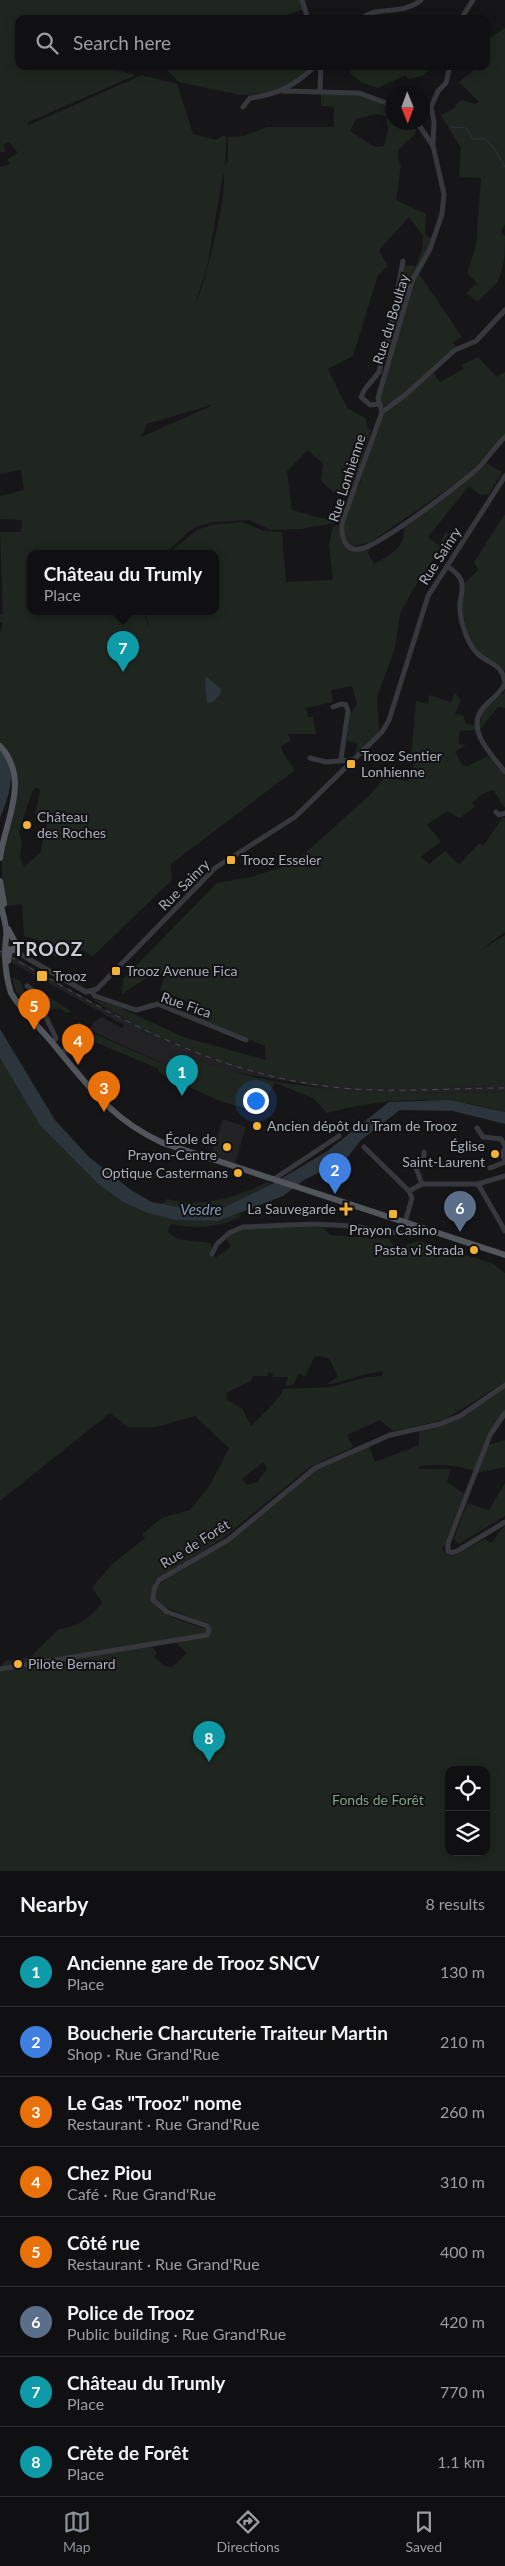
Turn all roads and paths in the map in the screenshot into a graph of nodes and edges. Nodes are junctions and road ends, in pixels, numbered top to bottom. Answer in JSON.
{"nodes":[{"id":1,"x":302,"y":0,"type":"edge"},
{"id":2,"x":421,"y":0,"type":"edge"},
{"id":3,"x":473,"y":0,"type":"edge"},
{"id":4,"x":307,"y":15,"type":"edge"},
{"id":5,"x":368,"y":15,"type":"edge"},
{"id":6,"x":464,"y":15,"type":"edge"},
{"id":7,"x":310,"y":70,"type":"edge"},
{"id":8,"x":321,"y":70,"type":"edge"},
{"id":9,"x":449,"y":70,"type":"edge"},
{"id":10,"x":320,"y":90,"type":"junction"},
{"id":11,"x":283,"y":91,"type":"junction"},
{"id":12,"x":385,"y":102,"type":"edge"},
{"id":13,"x":243,"y":107,"type":"dead end"},
{"id":14,"x":422,"y":130,"type":"edge"},
{"id":15,"x":433,"y":146,"type":"junction"},
{"id":16,"x":403,"y":261,"type":"dead end"},
{"id":17,"x":505,"y":310,"type":"edge"},
{"id":18,"x":378,"y":404,"type":"junction"},
{"id":19,"x":382,"y":412,"type":"junction"},
{"id":20,"x":505,"y":437,"type":"edge"},
{"id":21,"x":505,"y":476,"type":"edge"},
{"id":22,"x":447,"y":566,"type":"junction"},
{"id":23,"x":505,"y":684,"type":"edge"},
{"id":24,"x":333,"y":707,"type":"dead end"},
{"id":25,"x":0,"y":746,"type":"edge"},
{"id":26,"x":310,"y":758,"type":"dead end"},
{"id":27,"x":341,"y":759,"type":"junction"},
{"id":28,"x":354,"y":760,"type":"junction"},
{"id":29,"x":505,"y":772,"type":"edge"},
{"id":30,"x":15,"y":782,"type":"junction"},
{"id":31,"x":496,"y":812,"type":"dead end"},
{"id":32,"x":505,"y":814,"type":"edge"},
{"id":33,"x":0,"y":839,"type":"edge"},
{"id":34,"x":1,"y":847,"type":"edge"},
{"id":35,"x":0,"y":858,"type":"edge"},
{"id":36,"x":0,"y":881,"type":"edge"},
{"id":37,"x":0,"y":902,"type":"edge"},
{"id":38,"x":11,"y":940,"type":"junction"},
{"id":39,"x":9,"y":949,"type":"junction"},
{"id":40,"x":30,"y":960,"type":"junction"},
{"id":41,"x":26,"y":986,"type":"dead end"},
{"id":42,"x":92,"y":992,"type":"junction"},
{"id":43,"x":79,"y":1024,"type":"dead end"},
{"id":44,"x":246,"y":1040,"type":"dead end"},
{"id":45,"x":54,"y":1041,"type":"junction"},
{"id":46,"x":64,"y":1053,"type":"junction"},
{"id":47,"x":88,"y":1086,"type":"junction"},
{"id":48,"x":477,"y":1128,"type":"dead end"},
{"id":49,"x":339,"y":1136,"type":"dead end"},
{"id":50,"x":505,"y":1147,"type":"edge"},
{"id":51,"x":364,"y":1148,"type":"dead end"},
{"id":52,"x":424,"y":1152,"type":"dead end"},
{"id":53,"x":505,"y":1161,"type":"edge"},
{"id":54,"x":490,"y":1168,"type":"dead end"},
{"id":55,"x":505,"y":1176,"type":"edge"},
{"id":56,"x":276,"y":1180,"type":"junction"},
{"id":57,"x":422,"y":1184,"type":"junction"},
{"id":58,"x":480,"y":1184,"type":"junction"},
{"id":59,"x":409,"y":1191,"type":"junction"},
{"id":60,"x":407,"y":1222,"type":"junction"},
{"id":61,"x":505,"y":1231,"type":"edge"},
{"id":62,"x":212,"y":1254,"type":"dead end"},
{"id":63,"x":505,"y":1255,"type":"edge"},
{"id":64,"x":505,"y":1385,"type":"edge"},
{"id":65,"x":505,"y":1413,"type":"edge"},
{"id":66,"x":505,"y":1522,"type":"edge"},
{"id":67,"x":0,"y":1669,"type":"edge"}],
"edges":[{"from":1,"to":4,"type":"street"},
{"from":2,"to":5,"type":"street"},
{"from":3,"to":6,"type":"street"},
{"from":7,"to":11,"type":"street"},
{"from":8,"to":10,"type":"street"},
{"from":9,"to":15,"type":"street"},
{"from":10,"to":11,"type":"street"},
{"from":10,"to":12,"type":"street"},
{"from":11,"to":13,"type":"street"},
{"from":14,"to":15,"type":"street","name":"Rue du Boultay"},
{"from":15,"to":18,"type":"street","name":"Rue du Boultay"},
{"from":16,"to":18,"type":"street"},
{"from":17,"to":19,"type":"street"},
{"from":18,"to":19,"type":"street"},
{"from":19,"to":20,"type":"street","name":"Rue Lonhienne"},
{"from":21,"to":22,"type":"street","name":"Rue Sainry"},
{"from":22,"to":23,"type":"street"},
{"from":22,"to":28,"type":"street","name":"Rue Sainry"},
{"from":23,"to":29,"type":"street"},
{"from":24,"to":27,"type":"street"},
{"from":25,"to":30,"type":"main road"},
{"from":26,"to":27,"type":"street"},
{"from":27,"to":28,"type":"street"},
{"from":28,"to":42,"type":"street","name":"Rue Sainry"},
{"from":30,"to":33,"type":"main road"},
{"from":30,"to":34,"type":"main road"},
{"from":31,"to":32,"type":"street"},
{"from":34,"to":35,"type":"main road"},
{"from":36,"to":38,"type":"main road"},
{"from":37,"to":38,"type":"main road"},
{"from":38,"to":39,"type":"main road"},
{"from":38,"to":39,"type":"main road"},
{"from":38,"to":40,"type":"street"},
{"from":39,"to":40,"type":"street"},
{"from":39,"to":45,"type":"main road"},
{"from":39,"to":47,"type":"main road"},
{"from":40,"to":42,"type":"street"},
{"from":41,"to":45,"type":"street"},
{"from":42,"to":44,"type":"street","name":"Rue Fica"},
{"from":43,"to":46,"type":"street"},
{"from":45,"to":46,"type":"main road"},
{"from":46,"to":47,"type":"main road"},
{"from":47,"to":56,"type":"main road"},
{"from":48,"to":50,"type":"street"},
{"from":49,"to":56,"type":"street"},
{"from":50,"to":53,"type":"street"},
{"from":51,"to":59,"type":"street"},
{"from":52,"to":57,"type":"street"},
{"from":53,"to":54,"type":"street"},
{"from":55,"to":58,"type":"street"},
{"from":56,"to":60,"type":"main road"},
{"from":57,"to":58,"type":"street"},
{"from":57,"to":59,"type":"street"},
{"from":58,"to":61,"type":"street"},
{"from":59,"to":60,"type":"street"},
{"from":60,"to":62,"type":"street"},
{"from":60,"to":63,"type":"main road"},
{"from":64,"to":67,"type":"street","name":"Rue de Forêt"},
{"from":65,"to":66,"type":"street"}]}
